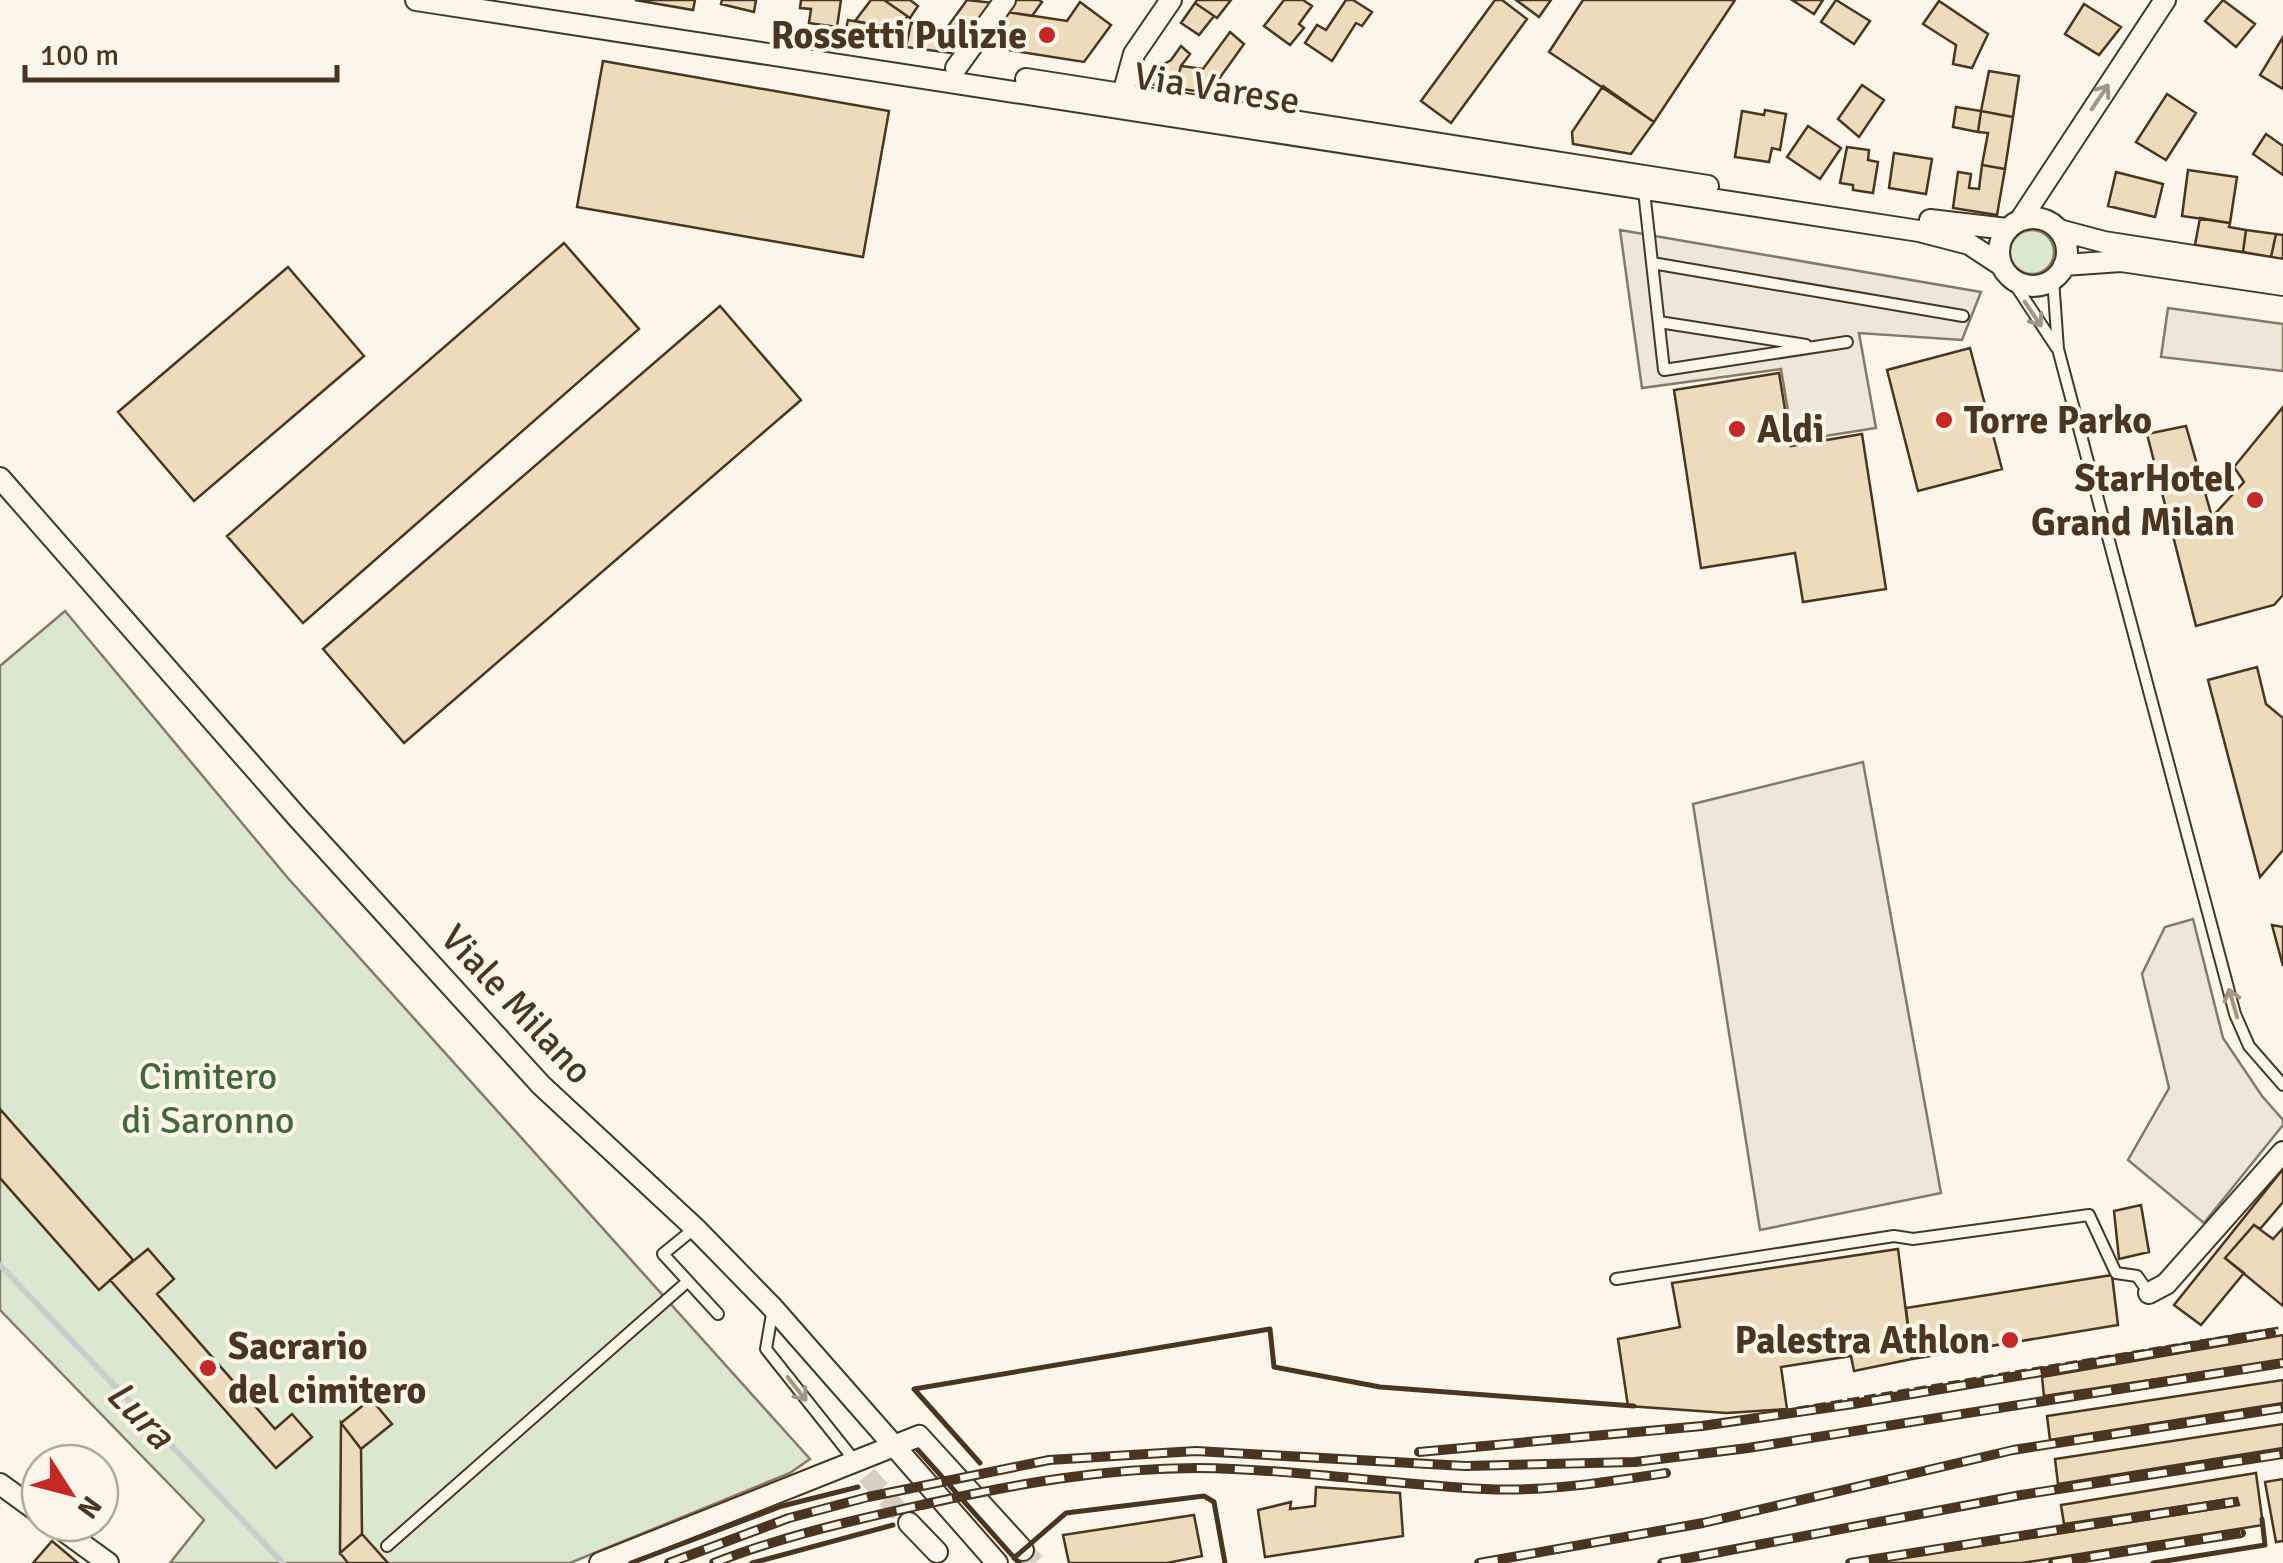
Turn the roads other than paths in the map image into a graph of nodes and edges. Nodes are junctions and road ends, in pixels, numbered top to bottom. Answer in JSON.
{"nodes":[{"id":1,"x":416,"y":0,"type":"edge"},
{"id":2,"x":513,"y":0,"type":"edge"},
{"id":3,"x":1005,"y":0,"type":"edge"},
{"id":4,"x":1171,"y":0,"type":"edge"},
{"id":5,"x":2165,"y":0,"type":"edge"},
{"id":6,"x":956,"y":68,"type":"junction"},
{"id":7,"x":1123,"y":94,"type":"junction"},
{"id":8,"x":2046,"y":178,"type":"junction"},
{"id":9,"x":1644,"y":190,"type":"junction"},
{"id":10,"x":2014,"y":224,"type":"junction"},
{"id":11,"x":2055,"y":226,"type":"junction"},
{"id":12,"x":1652,"y":263,"type":"junction"},
{"id":13,"x":2283,"y":270,"type":"edge"},
{"id":14,"x":2005,"y":271,"type":"junction"},
{"id":15,"x":2058,"y":272,"type":"junction"},
{"id":16,"x":2283,"y":285,"type":"edge"},
{"id":17,"x":1964,"y":316,"type":"dead end"},
{"id":18,"x":1659,"y":322,"type":"junction"},
{"id":19,"x":1847,"y":342,"type":"dead end"},
{"id":20,"x":1817,"y":347,"type":"junction"},
{"id":21,"x":2058,"y":349,"type":"junction"},
{"id":22,"x":0,"y":478,"type":"edge"},
{"id":23,"x":2283,"y":1085,"type":"edge"},
{"id":24,"x":2283,"y":1152,"type":"edge"},
{"id":25,"x":695,"y":1228,"type":"junction"},
{"id":26,"x":1616,"y":1279,"type":"dead end"},
{"id":27,"x":687,"y":1282,"type":"junction"},
{"id":28,"x":2148,"y":1293,"type":"joint"},
{"id":29,"x":773,"y":1308,"type":"junction"},
{"id":30,"x":718,"y":1314,"type":"dead end"},
{"id":31,"x":896,"y":1446,"type":"junction"},
{"id":32,"x":861,"y":1468,"type":"junction"},
{"id":33,"x":910,"y":1523,"type":"tunnel mouth"},
{"id":34,"x":81,"y":1543,"type":"edge"},
{"id":35,"x":386,"y":1546,"type":"dead end"},
{"id":36,"x":1023,"y":1550,"type":"tunnel mouth"},
{"id":37,"x":937,"y":1552,"type":"dead end"},
{"id":38,"x":108,"y":1563,"type":"edge"},
{"id":39,"x":600,"y":1563,"type":"edge"},
{"id":40,"x":997,"y":1563,"type":"edge"}],
"edges":[{"from":1,"to":9,"type":"street","name":"Via Varese"},
{"from":2,"to":6,"type":"street","name":"Via Varese"},
{"from":3,"to":6,"type":"street"},
{"from":4,"to":7,"type":"street"},
{"from":8,"to":5,"type":"street","one_way":true},
{"from":6,"to":7,"type":"street","name":"Via Varese"},
{"from":7,"to":10,"type":"street","name":"Via Varese"},
{"from":8,"to":10,"type":"street"},
{"from":8,"to":11,"type":"street"},
{"from":9,"to":12,"type":"lane"},
{"from":9,"to":14,"type":"street","name":"Via Varese"},
{"from":10,"to":11,"type":"street"},
{"from":10,"to":14,"type":"street"},
{"from":11,"to":13,"type":"street"},
{"from":11,"to":15,"type":"street"},
{"from":12,"to":17,"type":"lane"},
{"from":12,"to":18,"type":"lane"},
{"from":14,"to":15,"type":"street"},
{"from":14,"to":21,"type":"lane","one_way":true},
{"from":15,"to":16,"type":"street"},
{"from":15,"to":21,"type":"lane"},
{"from":18,"to":20,"type":"lane"},
{"from":18,"to":20,"type":"lane"},
{"from":19,"to":20,"type":"lane"},
{"from":23,"to":21,"type":"lane","one_way":true},
{"from":22,"to":25,"type":"street","name":"Viale Milano"},
{"from":24,"to":28,"type":"street"},
{"from":25,"to":27,"type":"lane"},
{"from":25,"to":29,"type":"street","name":"Viale Milano"},
{"from":26,"to":28,"type":"lane"},
{"from":27,"to":30,"type":"lane"},
{"from":27,"to":35,"type":"lane"},
{"from":29,"to":31,"type":"street","name":"Viale Milano"},
{"from":29,"to":32,"type":"lane","one_way":true},
{"from":31,"to":32,"type":"street"},
{"from":31,"to":36,"type":"street"},
{"from":31,"to":40,"type":"street","name":"Viale Milano"},
{"from":32,"to":39,"type":"street"},
{"from":33,"to":37,"type":"street"},
{"from":34,"to":38,"type":"street"}]}
